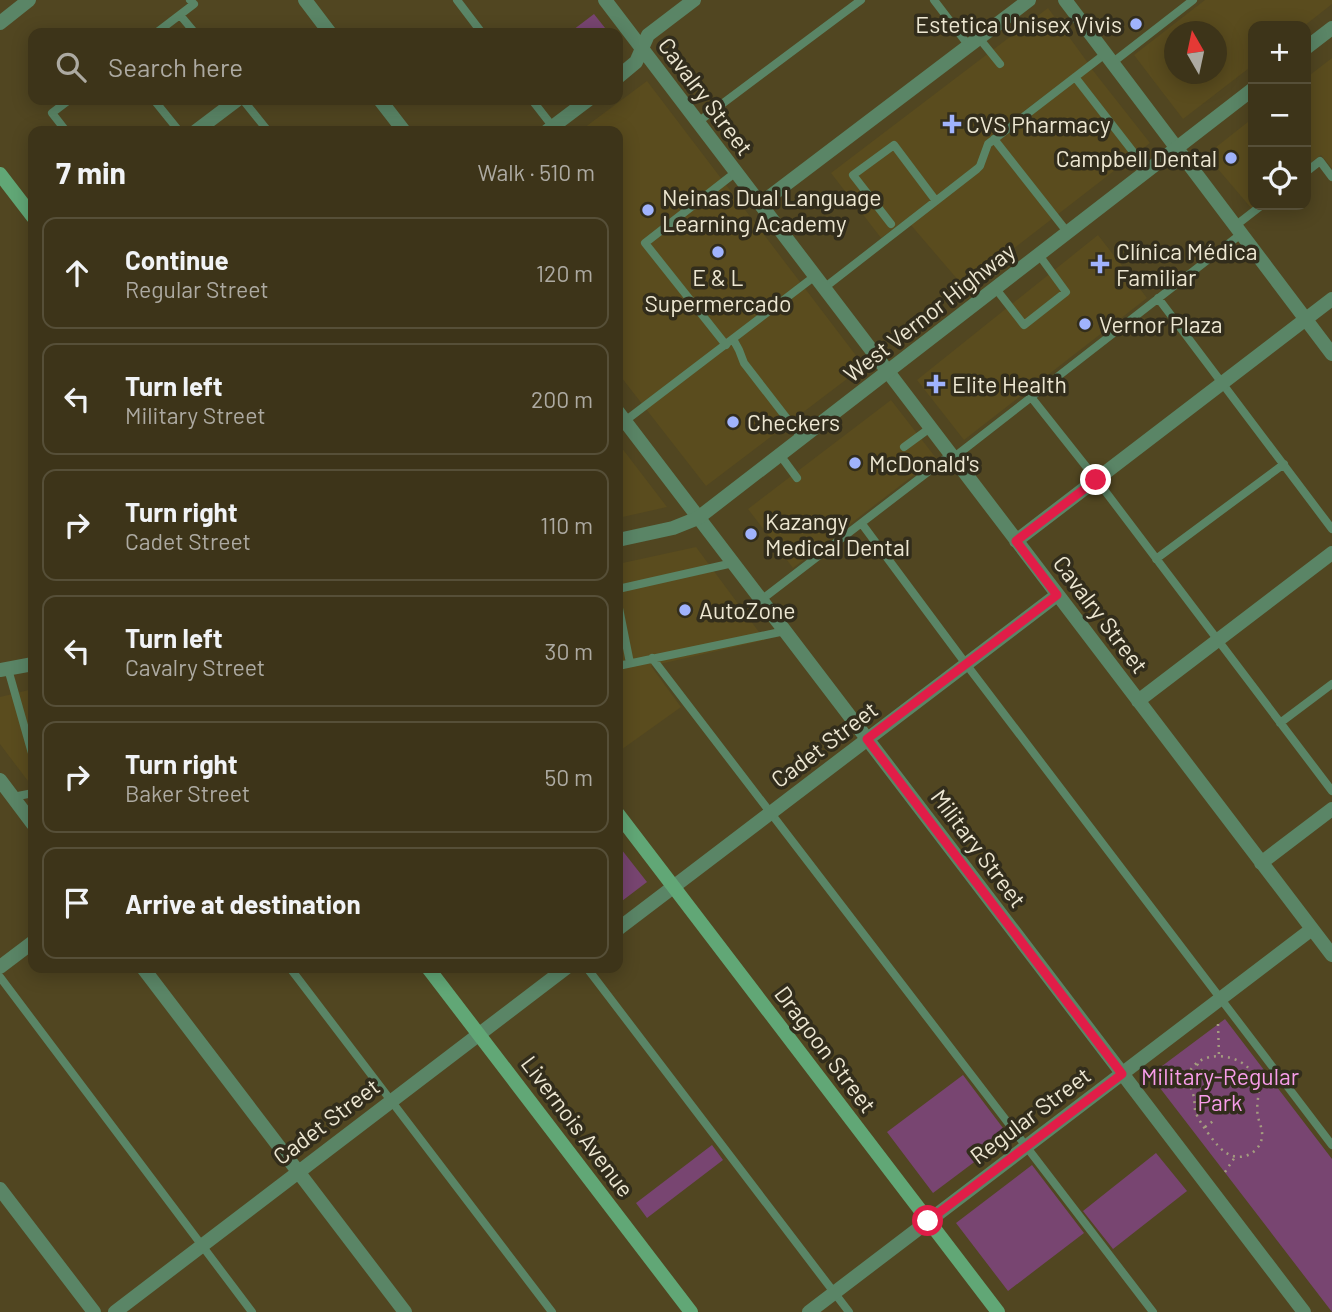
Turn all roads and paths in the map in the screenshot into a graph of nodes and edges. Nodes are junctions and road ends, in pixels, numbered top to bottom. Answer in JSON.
{"nodes":[{"id":1,"x":29,"y":0,"type":"edge"},
{"id":2,"x":190,"y":0,"type":"edge"},
{"id":3,"x":305,"y":0,"type":"edge"},
{"id":4,"x":457,"y":0,"type":"edge"},
{"id":5,"x":605,"y":0,"type":"edge"},
{"id":6,"x":694,"y":0,"type":"edge"},
{"id":7,"x":861,"y":0,"type":"edge"},
{"id":8,"x":934,"y":0,"type":"edge"},
{"id":9,"x":1029,"y":0,"type":"edge"},
{"id":10,"x":1065,"y":0,"type":"edge"},
{"id":11,"x":1193,"y":0,"type":"edge"},
{"id":12,"x":180,"y":15,"type":"junction"},
{"id":13,"x":0,"y":23,"type":"edge"},
{"id":14,"x":1332,"y":27,"type":"edge"},
{"id":15,"x":163,"y":28,"type":"edge"},
{"id":16,"x":191,"y":28,"type":"edge"},
{"id":17,"x":324,"y":28,"type":"edge"},
{"id":18,"x":478,"y":28,"type":"edge"},
{"id":19,"x":974,"y":42,"type":"junction"},
{"id":20,"x":1311,"y":44,"type":"edge"},
{"id":21,"x":642,"y":49,"type":"junction"},
{"id":22,"x":1108,"y":58,"type":"junction"},
{"id":23,"x":1000,"y":64,"type":"dead end"},
{"id":24,"x":623,"y":73,"type":"edge"},
{"id":25,"x":1075,"y":77,"type":"junction"},
{"id":26,"x":1248,"y":93,"type":"edge"},
{"id":27,"x":62,"y":105,"type":"edge"},
{"id":28,"x":158,"y":105,"type":"edge"},
{"id":29,"x":230,"y":105,"type":"edge"},
{"id":30,"x":247,"y":105,"type":"edge"},
{"id":31,"x":384,"y":105,"type":"edge"},
{"id":32,"x":535,"y":105,"type":"edge"},
{"id":33,"x":581,"y":105,"type":"edge"},
{"id":34,"x":698,"y":122,"type":"junction"},
{"id":35,"x":62,"y":126,"type":"edge"},
{"id":36,"x":175,"y":126,"type":"edge"},
{"id":37,"x":203,"y":126,"type":"edge"},
{"id":38,"x":264,"y":126,"type":"edge"},
{"id":39,"x":400,"y":126,"type":"edge"},
{"id":40,"x":548,"y":126,"type":"edge"},
{"id":41,"x":554,"y":126,"type":"edge"},
{"id":42,"x":995,"y":139,"type":"junction"},
{"id":43,"x":1176,"y":149,"type":"junction"},
{"id":44,"x":1311,"y":168,"type":"edge"},
{"id":45,"x":1148,"y":171,"type":"junction"},
{"id":46,"x":736,"y":172,"type":"junction"},
{"id":47,"x":0,"y":174,"type":"edge"},
{"id":48,"x":1332,"y":177,"type":"edge"},
{"id":49,"x":936,"y":201,"type":"junction"},
{"id":50,"x":760,"y":204,"type":"junction"},
{"id":51,"x":28,"y":210,"type":"edge"},
{"id":52,"x":1257,"y":210,"type":"edge"},
{"id":53,"x":891,"y":224,"type":"dead end"},
{"id":54,"x":1238,"y":230,"type":"junction"},
{"id":55,"x":1068,"y":233,"type":"junction"},
{"id":56,"x":1040,"y":255,"type":"junction"},
{"id":57,"x":819,"y":282,"type":"junction"},
{"id":58,"x":996,"y":289,"type":"junction"},
{"id":59,"x":1158,"y":298,"type":"junction"},
{"id":60,"x":1332,"y":299,"type":"edge"},
{"id":61,"x":1305,"y":319,"type":"junction"},
{"id":62,"x":729,"y":342,"type":"junction"},
{"id":63,"x":1332,"y":354,"type":"edge"},
{"id":64,"x":888,"y":373,"type":"junction"},
{"id":65,"x":1223,"y":382,"type":"junction"},
{"id":66,"x":1031,"y":397,"type":"junction"},
{"id":67,"x":623,"y":416,"type":"edge"},
{"id":68,"x":623,"y":420,"type":"edge"},
{"id":69,"x":930,"y":428,"type":"junction"},
{"id":70,"x":803,"y":438,"type":"junction"},
{"id":71,"x":904,"y":447,"type":"dead end"},
{"id":72,"x":780,"y":456,"type":"junction"},
{"id":73,"x":951,"y":456,"type":"junction"},
{"id":74,"x":1284,"y":464,"type":"junction"},
{"id":75,"x":797,"y":478,"type":"dead end"},
{"id":76,"x":1096,"y":480,"type":"junction"},
{"id":77,"x":698,"y":518,"type":"junction"},
{"id":78,"x":862,"y":524,"type":"junction"},
{"id":79,"x":1332,"y":528,"type":"edge"},
{"id":80,"x":623,"y":539,"type":"edge"},
{"id":81,"x":1016,"y":541,"type":"junction"},
{"id":82,"x":1332,"y":553,"type":"edge"},
{"id":83,"x":1156,"y":559,"type":"junction"},
{"id":84,"x":733,"y":563,"type":"junction"},
{"id":85,"x":623,"y":588,"type":"edge"},
{"id":86,"x":1057,"y":595,"type":"junction"},
{"id":87,"x":761,"y":600,"type":"junction"},
{"id":88,"x":623,"y":628,"type":"edge"},
{"id":89,"x":785,"y":631,"type":"junction"},
{"id":90,"x":1217,"y":640,"type":"junction"},
{"id":91,"x":652,"y":659,"type":"junction"},
{"id":92,"x":630,"y":663,"type":"junction"},
{"id":93,"x":966,"y":664,"type":"junction"},
{"id":94,"x":28,"y":665,"type":"edge"},
{"id":95,"x":623,"y":665,"type":"edge"},
{"id":96,"x":4,"y":669,"type":"edge"},
{"id":97,"x":1332,"y":684,"type":"edge"},
{"id":98,"x":1138,"y":701,"type":"junction"},
{"id":99,"x":1280,"y":723,"type":"junction"},
{"id":100,"x":867,"y":739,"type":"junction"},
{"id":101,"x":28,"y":742,"type":"edge"},
{"id":102,"x":0,"y":780,"type":"edge"},
{"id":103,"x":1332,"y":791,"type":"edge"},
{"id":104,"x":28,"y":794,"type":"edge"},
{"id":105,"x":13,"y":797,"type":"junction"},
{"id":106,"x":1332,"y":809,"type":"edge"},
{"id":107,"x":771,"y":812,"type":"junction"},
{"id":108,"x":28,"y":817,"type":"edge"},
{"id":109,"x":623,"y":821,"type":"edge"},
{"id":110,"x":1261,"y":863,"type":"junction"},
{"id":111,"x":673,"y":887,"type":"junction"},
{"id":112,"x":623,"y":925,"type":"edge"},
{"id":113,"x":1312,"y":929,"type":"junction"},
{"id":114,"x":28,"y":946,"type":"edge"},
{"id":115,"x":1332,"y":955,"type":"edge"},
{"id":116,"x":0,"y":967,"type":"edge"},
{"id":117,"x":147,"y":973,"type":"edge"},
{"id":118,"x":294,"y":973,"type":"edge"},
{"id":119,"x":432,"y":973,"type":"edge"},
{"id":120,"x":559,"y":973,"type":"edge"},
{"id":121,"x":591,"y":973,"type":"edge"},
{"id":122,"x":0,"y":977,"type":"edge"},
{"id":123,"x":1221,"y":998,"type":"junction"},
{"id":124,"x":1218,"y":1024,"type":"dead end"},
{"id":125,"x":478,"y":1033,"type":"junction"},
{"id":126,"x":1219,"y":1056,"type":"junction"},
{"id":127,"x":1196,"y":1064,"type":"junction"},
{"id":128,"x":1122,"y":1074,"type":"junction"},
{"id":129,"x":1150,"y":1075,"type":"dead end"},
{"id":130,"x":1206,"y":1076,"type":"dead end"},
{"id":131,"x":1188,"y":1077,"type":"junction"},
{"id":132,"x":391,"y":1101,"type":"junction"},
{"id":133,"x":1216,"y":1119,"type":"dead end"},
{"id":134,"x":1205,"y":1127,"type":"junction"},
{"id":135,"x":1332,"y":1145,"type":"edge"},
{"id":136,"x":1025,"y":1147,"type":"junction"},
{"id":137,"x":1235,"y":1157,"type":"junction"},
{"id":138,"x":299,"y":1171,"type":"junction"},
{"id":139,"x":1225,"y":1172,"type":"dead end"},
{"id":140,"x":0,"y":1189,"type":"edge"},
{"id":141,"x":928,"y":1221,"type":"junction"},
{"id":142,"x":201,"y":1246,"type":"junction"},
{"id":143,"x":834,"y":1293,"type":"junction"},
{"id":144,"x":94,"y":1312,"type":"edge"},
{"id":145,"x":115,"y":1312,"type":"edge"},
{"id":146,"x":252,"y":1312,"type":"edge"},
{"id":147,"x":405,"y":1312,"type":"edge"},
{"id":148,"x":552,"y":1312,"type":"edge"},
{"id":149,"x":691,"y":1312,"type":"edge"},
{"id":150,"x":809,"y":1312,"type":"edge"},
{"id":151,"x":849,"y":1312,"type":"edge"},
{"id":152,"x":998,"y":1312,"type":"edge"},
{"id":153,"x":1153,"y":1312,"type":"edge"},
{"id":154,"x":1304,"y":1312,"type":"edge"}],
"edges":[{"from":1,"to":13,"type":"street"},
{"from":2,"to":12,"type":"lane"},
{"from":3,"to":17,"type":"street"},
{"from":4,"to":18,"type":"lane"},
{"from":5,"to":21,"type":"street","name":"Cavalry Street"},
{"from":6,"to":21,"type":"street"},
{"from":7,"to":34,"type":"lane"},
{"from":8,"to":19,"type":"lane"},
{"from":9,"to":19,"type":"street"},
{"from":10,"to":22,"type":"street"},
{"from":11,"to":22,"type":"lane"},
{"from":12,"to":15,"type":"lane"},
{"from":12,"to":16,"type":"lane"},
{"from":14,"to":20,"type":"street"},
{"from":19,"to":23,"type":"lane"},
{"from":19,"to":50,"type":"street"},
{"from":21,"to":24,"type":"street"},
{"from":21,"to":34,"type":"street","name":"Cavalry Street"},
{"from":22,"to":25,"type":"lane"},
{"from":22,"to":43,"type":"street"},
{"from":25,"to":42,"type":"lane"},
{"from":25,"to":45,"type":"lane"},
{"from":26,"to":43,"type":"street","name":"West Vernor Highway"},
{"from":27,"to":35,"type":"lane"},
{"from":28,"to":36,"type":"lane"},
{"from":29,"to":37,"type":"street"},
{"from":30,"to":38,"type":"lane"},
{"from":31,"to":39,"type":"street"},
{"from":32,"to":40,"type":"lane"},
{"from":33,"to":41,"type":"street"},
{"from":34,"to":46,"type":"street","name":"Cavalry Street"},
{"from":42,"to":49,"type":"lane"},
{"from":42,"to":55,"type":"lane"},
{"from":43,"to":45,"type":"street","name":"West Vernor Highway"},
{"from":43,"to":54,"type":"street"},
{"from":44,"to":48,"type":"lane"},
{"from":45,"to":55,"type":"street","name":"West Vernor Highway"},
{"from":46,"to":50,"type":"street","name":"Cavalry Street"},
{"from":46,"to":62,"type":"lane"},
{"from":47,"to":51,"type":"main road"},
{"from":49,"to":53,"type":"lane"},
{"from":49,"to":57,"type":"lane"},
{"from":50,"to":57,"type":"street","name":"Cavalry Street"},
{"from":52,"to":54,"type":"lane"},
{"from":54,"to":59,"type":"lane"},
{"from":54,"to":61,"type":"street"},
{"from":55,"to":56,"type":"street","name":"West Vernor Highway"},
{"from":56,"to":58,"type":"street","name":"West Vernor Highway"},
{"from":56,"to":58,"type":"lane"},
{"from":57,"to":62,"type":"lane"},
{"from":57,"to":64,"type":"street","name":"Cavalry Street"},
{"from":58,"to":64,"type":"street","name":"West Vernor Highway"},
{"from":59,"to":65,"type":"lane"},
{"from":59,"to":66,"type":"lane"},
{"from":60,"to":61,"type":"street"},
{"from":61,"to":63,"type":"street"},
{"from":61,"to":65,"type":"street"},
{"from":62,"to":67,"type":"lane"},
{"from":62,"to":70,"type":"lane"},
{"from":64,"to":69,"type":"street","name":"Cavalry Street"},
{"from":64,"to":70,"type":"street","name":"West Vernor Highway"},
{"from":65,"to":74,"type":"lane"},
{"from":65,"to":76,"type":"street"},
{"from":66,"to":73,"type":"lane"},
{"from":66,"to":76,"type":"lane"},
{"from":68,"to":77,"type":"street","name":"Military Street"},
{"from":69,"to":71,"type":"lane"},
{"from":69,"to":73,"type":"street","name":"Cavalry Street"},
{"from":70,"to":72,"type":"street","name":"West Vernor Highway"},
{"from":72,"to":75,"type":"lane"},
{"from":72,"to":77,"type":"street","name":"West Vernor Highway"},
{"from":73,"to":78,"type":"lane"},
{"from":73,"to":81,"type":"street","name":"Cavalry Street"},
{"from":74,"to":79,"type":"lane"},
{"from":74,"to":83,"type":"lane"},
{"from":76,"to":81,"type":"street"},
{"from":76,"to":83,"type":"lane"},
{"from":77,"to":80,"type":"street","name":"West Vernor Highway"},
{"from":77,"to":84,"type":"street","name":"Military Street"},
{"from":78,"to":87,"type":"lane"},
{"from":78,"to":93,"type":"lane"},
{"from":81,"to":86,"type":"street","name":"Cavalry Street"},
{"from":82,"to":90,"type":"street"},
{"from":83,"to":90,"type":"lane"},
{"from":84,"to":85,"type":"lane"},
{"from":84,"to":87,"type":"street","name":"Military Street"},
{"from":86,"to":93,"type":"street","name":"Cadet Street"},
{"from":86,"to":98,"type":"street","name":"Cavalry Street"},
{"from":87,"to":89,"type":"street","name":"Military Street"},
{"from":88,"to":92,"type":"lane"},
{"from":89,"to":91,"type":"lane"},
{"from":89,"to":100,"type":"street","name":"Military Street"},
{"from":90,"to":98,"type":"street"},
{"from":90,"to":99,"type":"lane"},
{"from":91,"to":92,"type":"lane"},
{"from":91,"to":107,"type":"lane"},
{"from":92,"to":95,"type":"lane"},
{"from":93,"to":100,"type":"street","name":"Cadet Street"},
{"from":93,"to":123,"type":"lane"},
{"from":94,"to":96,"type":"street"},
{"from":96,"to":101,"type":"lane"},
{"from":97,"to":99,"type":"lane"},
{"from":98,"to":110,"type":"street","name":"Cavalry Street"},
{"from":99,"to":103,"type":"lane"},
{"from":100,"to":107,"type":"street","name":"Cadet Street"},
{"from":100,"to":128,"type":"street","name":"Military Street"},
{"from":102,"to":105,"type":"street"},
{"from":104,"to":105,"type":"lane"},
{"from":105,"to":108,"type":"street"},
{"from":106,"to":110,"type":"street"},
{"from":107,"to":111,"type":"street","name":"Cadet Street"},
{"from":107,"to":136,"type":"lane"},
{"from":109,"to":111,"type":"main road","name":"Dragoon Street"},
{"from":110,"to":113,"type":"street","name":"Cavalry Street"},
{"from":111,"to":112,"type":"street","name":"Cadet Street"},
{"from":111,"to":141,"type":"main road","name":"Dragoon Street"},
{"from":113,"to":115,"type":"street","name":"Cavalry Street"},
{"from":113,"to":123,"type":"street","name":"Regular Street"},
{"from":114,"to":116,"type":"street"},
{"from":117,"to":138,"type":"street"},
{"from":118,"to":132,"type":"lane"},
{"from":119,"to":125,"type":"main road","name":"Livernois Avenue"},
{"from":120,"to":125,"type":"street","name":"Cadet Street"},
{"from":121,"to":143,"type":"lane"},
{"from":122,"to":142,"type":"lane"},
{"from":123,"to":128,"type":"street","name":"Regular Street"},
{"from":123,"to":135,"type":"lane"},
{"from":124,"to":126,"type":"path"},
{"from":125,"to":132,"type":"street","name":"Cadet Street"},
{"from":125,"to":149,"type":"main road","name":"Livernois Avenue"},
{"from":126,"to":127,"type":"path"},
{"from":126,"to":137,"type":"path"},
{"from":127,"to":130,"type":"path"},
{"from":127,"to":131,"type":"path"},
{"from":128,"to":136,"type":"street","name":"Regular Street"},
{"from":128,"to":154,"type":"street","name":"Military Street"},
{"from":129,"to":131,"type":"path"},
{"from":131,"to":134,"type":"path"},
{"from":132,"to":138,"type":"street","name":"Cadet Street"},
{"from":132,"to":148,"type":"lane"},
{"from":133,"to":134,"type":"path"},
{"from":134,"to":137,"type":"path"},
{"from":136,"to":141,"type":"street","name":"Regular Street"},
{"from":136,"to":153,"type":"lane"},
{"from":137,"to":139,"type":"path"},
{"from":138,"to":142,"type":"street","name":"Cadet Street"},
{"from":138,"to":147,"type":"street"},
{"from":140,"to":144,"type":"street"},
{"from":141,"to":143,"type":"street","name":"Regular Street"},
{"from":141,"to":152,"type":"main road","name":"Dragoon Street"},
{"from":142,"to":145,"type":"street","name":"Cadet Street"},
{"from":142,"to":146,"type":"lane"},
{"from":143,"to":150,"type":"street","name":"Regular Street"},
{"from":143,"to":151,"type":"lane"}]}
